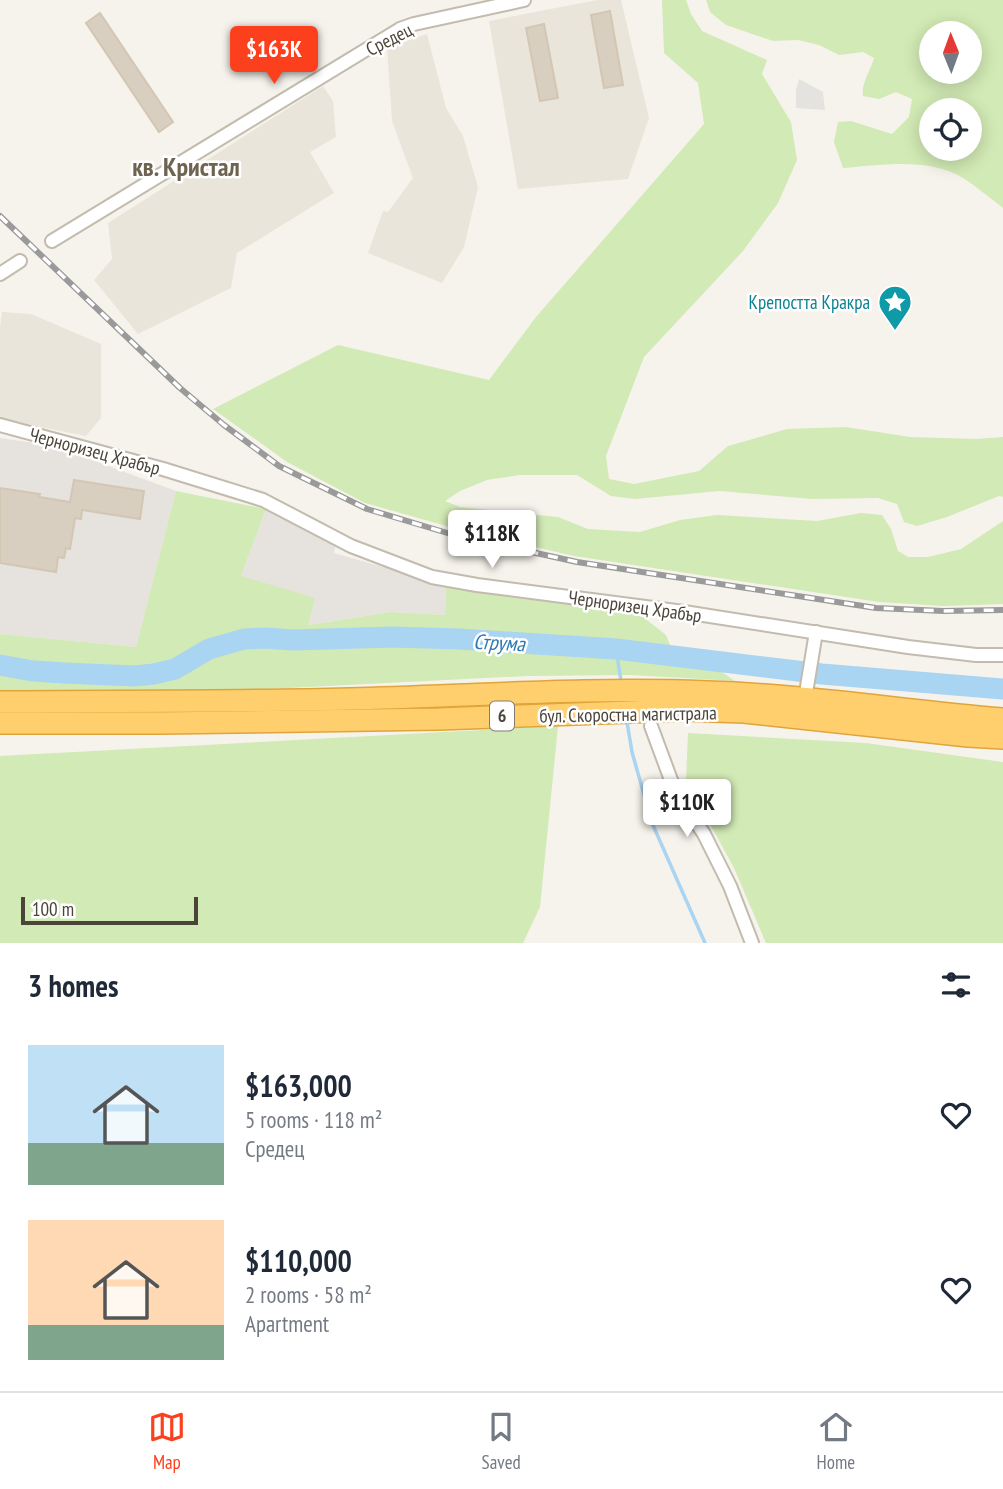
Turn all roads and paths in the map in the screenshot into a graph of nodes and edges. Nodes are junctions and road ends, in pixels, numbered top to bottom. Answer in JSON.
{"nodes":[{"id":1,"x":524,"y":0,"type":"edge"},
{"id":2,"x":52,"y":240,"type":"dead end"},
{"id":3,"x":20,"y":261,"type":"dead end"},
{"id":4,"x":0,"y":274,"type":"edge"},
{"id":5,"x":0,"y":425,"type":"edge"},
{"id":6,"x":815,"y":638,"type":"junction"},
{"id":7,"x":1003,"y":655,"type":"edge"},
{"id":8,"x":805,"y":694,"type":"junction"},
{"id":9,"x":0,"y":702,"type":"edge"},
{"id":10,"x":683,"y":710,"type":"junction"},
{"id":11,"x":543,"y":715,"type":"junction"},
{"id":12,"x":1003,"y":719,"type":"edge"},
{"id":13,"x":0,"y":723,"type":"edge"},
{"id":14,"x":651,"y":726,"type":"junction"},
{"id":15,"x":1003,"y":738,"type":"edge"},
{"id":16,"x":752,"y":943,"type":"edge"}],
"edges":[{"from":1,"to":2,"type":"street","name":"Средец"},
{"from":3,"to":4,"type":"street"},
{"from":5,"to":6,"type":"street","name":"Черноризец Храбър"},
{"from":6,"to":7,"type":"street","name":"Черноризец Храбър"},
{"from":6,"to":8,"type":"street"},
{"from":8,"to":9,"type":"highway","name":"бул. Скоростна магистрала","number":"6"},
{"from":8,"to":12,"type":"highway","name":"бул. Скоростна магистрала","number":"6"},
{"from":10,"to":11,"type":"highway","name":"бул. Скоростна магистрала","number":"6"},
{"from":10,"to":14,"type":"highway"},
{"from":10,"to":15,"type":"highway","name":"бул. Скоростна магистрала","number":"6"},
{"from":11,"to":13,"type":"highway","name":"бул. Скоростна магистрала","number":"6"},
{"from":11,"to":14,"type":"highway"},
{"from":14,"to":16,"type":"street"}]}
